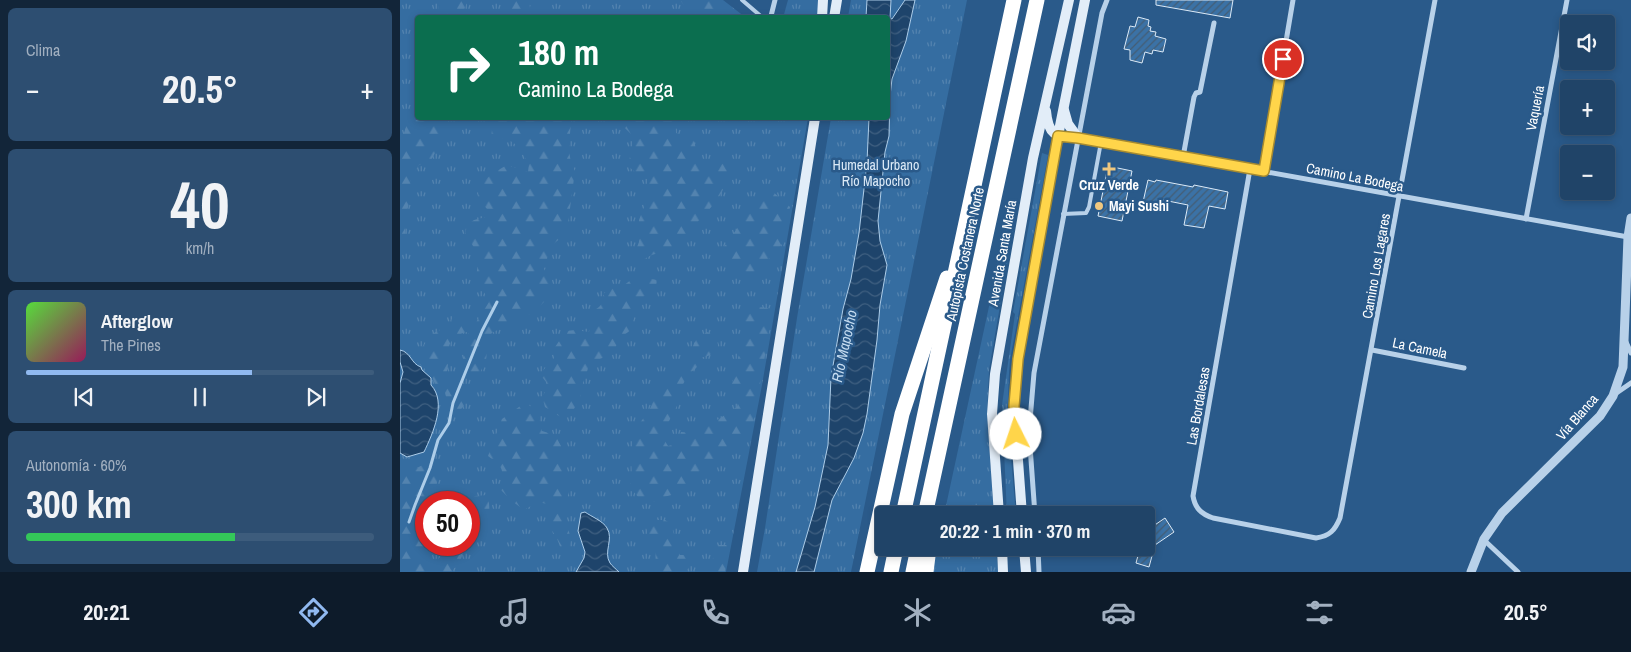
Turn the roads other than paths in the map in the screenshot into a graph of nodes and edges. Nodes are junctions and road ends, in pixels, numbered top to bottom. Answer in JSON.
{"nodes":[{"id":1,"x":742,"y":0,"type":"edge"},
{"id":2,"x":775,"y":0,"type":"edge"},
{"id":3,"x":822,"y":0,"type":"edge"},
{"id":4,"x":837,"y":0,"type":"edge"},
{"id":5,"x":1014,"y":0,"type":"edge"},
{"id":6,"x":1037,"y":0,"type":"edge"},
{"id":7,"x":1069,"y":0,"type":"edge"},
{"id":8,"x":1085,"y":0,"type":"edge"},
{"id":9,"x":1106,"y":0,"type":"edge"},
{"id":10,"x":1293,"y":0,"type":"edge"},
{"id":11,"x":1435,"y":0,"type":"edge"},
{"id":12,"x":1567,"y":0,"type":"edge"},
{"id":13,"x":760,"y":15,"type":"edge"},
{"id":14,"x":770,"y":15,"type":"edge"},
{"id":15,"x":822,"y":15,"type":"edge"},
{"id":16,"x":834,"y":15,"type":"edge"},
{"id":17,"x":1214,"y":23,"type":"dead end"},
{"id":18,"x":1046,"y":100,"type":"junction"},
{"id":19,"x":1063,"y":108,"type":"junction"},
{"id":20,"x":815,"y":120,"type":"edge"},
{"id":21,"x":1058,"y":136,"type":"junction"},
{"id":22,"x":1078,"y":138,"type":"junction"},
{"id":23,"x":1101,"y":142,"type":"junction"},
{"id":24,"x":1183,"y":157,"type":"junction"},
{"id":25,"x":1250,"y":169,"type":"junction"},
{"id":26,"x":1264,"y":171,"type":"junction"},
{"id":27,"x":1400,"y":196,"type":"junction"},
{"id":28,"x":1063,"y":214,"type":"junction"},
{"id":29,"x":1631,"y":218,"type":"edge"},
{"id":30,"x":1526,"y":219,"type":"junction"},
{"id":31,"x":1628,"y":237,"type":"junction"},
{"id":32,"x":963,"y":240,"type":"junction"},
{"id":33,"x":1628,"y":284,"type":"edge"},
{"id":34,"x":1624,"y":334,"type":"junction"},
{"id":35,"x":1372,"y":350,"type":"junction"},
{"id":36,"x":1631,"y":353,"type":"edge"},
{"id":37,"x":1464,"y":368,"type":"dead end"},
{"id":38,"x":1631,"y":383,"type":"edge"},
{"id":39,"x":1612,"y":396,"type":"junction"},
{"id":40,"x":947,"y":409,"type":"junction"},
{"id":41,"x":905,"y":506,"type":"edge"},
{"id":42,"x":926,"y":506,"type":"edge"},
{"id":43,"x":934,"y":506,"type":"edge"},
{"id":44,"x":998,"y":506,"type":"edge"},
{"id":45,"x":1021,"y":506,"type":"edge"},
{"id":46,"x":1035,"y":506,"type":"edge"},
{"id":47,"x":1332,"y":533,"type":"joint"},
{"id":48,"x":1484,"y":539,"type":"junction"},
{"id":49,"x":894,"y":556,"type":"edge"},
{"id":50,"x":916,"y":556,"type":"edge"},
{"id":51,"x":928,"y":556,"type":"edge"},
{"id":52,"x":1003,"y":556,"type":"edge"},
{"id":53,"x":1025,"y":556,"type":"edge"},
{"id":54,"x":1038,"y":556,"type":"edge"},
{"id":55,"x":743,"y":572,"type":"edge"},
{"id":56,"x":867,"y":572,"type":"edge"},
{"id":57,"x":891,"y":572,"type":"edge"},
{"id":58,"x":913,"y":572,"type":"edge"},
{"id":59,"x":926,"y":572,"type":"edge"},
{"id":60,"x":1004,"y":572,"type":"edge"},
{"id":61,"x":1026,"y":572,"type":"edge"},
{"id":62,"x":1039,"y":572,"type":"edge"},
{"id":63,"x":1471,"y":572,"type":"edge"},
{"id":64,"x":1518,"y":572,"type":"edge"}],
"edges":[{"from":1,"to":13,"type":"lane"},
{"from":2,"to":14,"type":"street"},
{"from":3,"to":15,"type":"main road"},
{"from":4,"to":16,"type":"main road"},
{"from":5,"to":32,"type":"highway","name":"Autopista Costanera Norte"},
{"from":6,"to":40,"type":"highway","name":"Autopista Costanera Norte"},
{"from":7,"to":18,"type":"main road","name":"Avenida Santa María"},
{"from":8,"to":19,"type":"main road"},
{"from":9,"to":22,"type":"street"},
{"from":10,"to":26,"type":"street"},
{"from":11,"to":27,"type":"street","name":"Camino Los Lagares"},
{"from":12,"to":30,"type":"street","name":"Vaquería"},
{"from":17,"to":24,"type":"street"},
{"from":18,"to":21,"type":"main road"},
{"from":18,"to":44,"type":"main road","name":"Avenida Santa María"},
{"from":19,"to":21,"type":"main road"},
{"from":19,"to":22,"type":"main road"},
{"from":20,"to":55,"type":"main road"},
{"from":21,"to":22,"type":"main road"},
{"from":21,"to":45,"type":"main road"},
{"from":22,"to":23,"type":"street","name":"Camino La Bodega"},
{"from":22,"to":28,"type":"street"},
{"from":23,"to":24,"type":"street","name":"Camino La Bodega"},
{"from":23,"to":28,"type":"lane"},
{"from":24,"to":25,"type":"street","name":"Camino La Bodega"},
{"from":25,"to":26,"type":"street","name":"Camino La Bodega"},
{"from":25,"to":47,"type":"street","name":"Las Bordalesas"},
{"from":26,"to":27,"type":"street","name":"Camino La Bodega"},
{"from":27,"to":30,"type":"street","name":"Camino La Bodega"},
{"from":27,"to":35,"type":"street","name":"Camino Los Lagares"},
{"from":28,"to":46,"type":"street"},
{"from":29,"to":31,"type":"street","name":"Vía Blanca"},
{"from":30,"to":31,"type":"street","name":"Camino La Bodega"},
{"from":31,"to":33,"type":"street","name":"Vía Blanca"},
{"from":32,"to":41,"type":"highway","name":"Autopista Costanera Norte"},
{"from":32,"to":56,"type":"highway"},
{"from":33,"to":34,"type":"street","name":"Vía Blanca"},
{"from":34,"to":36,"type":"street"},
{"from":34,"to":39,"type":"street","name":"Vía Blanca"},
{"from":35,"to":37,"type":"street","name":"La Camela"},
{"from":35,"to":47,"type":"street","name":"Camino Los Lagares"},
{"from":38,"to":39,"type":"street"},
{"from":39,"to":48,"type":"street","name":"Vía Blanca"},
{"from":40,"to":42,"type":"highway","name":"Autopista Costanera Norte"},
{"from":40,"to":43,"type":"highway"},
{"from":48,"to":63,"type":"street","name":"Vía Blanca"},
{"from":48,"to":64,"type":"street"},
{"from":49,"to":57,"type":"highway"},
{"from":50,"to":58,"type":"highway"},
{"from":51,"to":59,"type":"highway"},
{"from":52,"to":60,"type":"main road"},
{"from":53,"to":61,"type":"main road"},
{"from":54,"to":62,"type":"street"}]}
